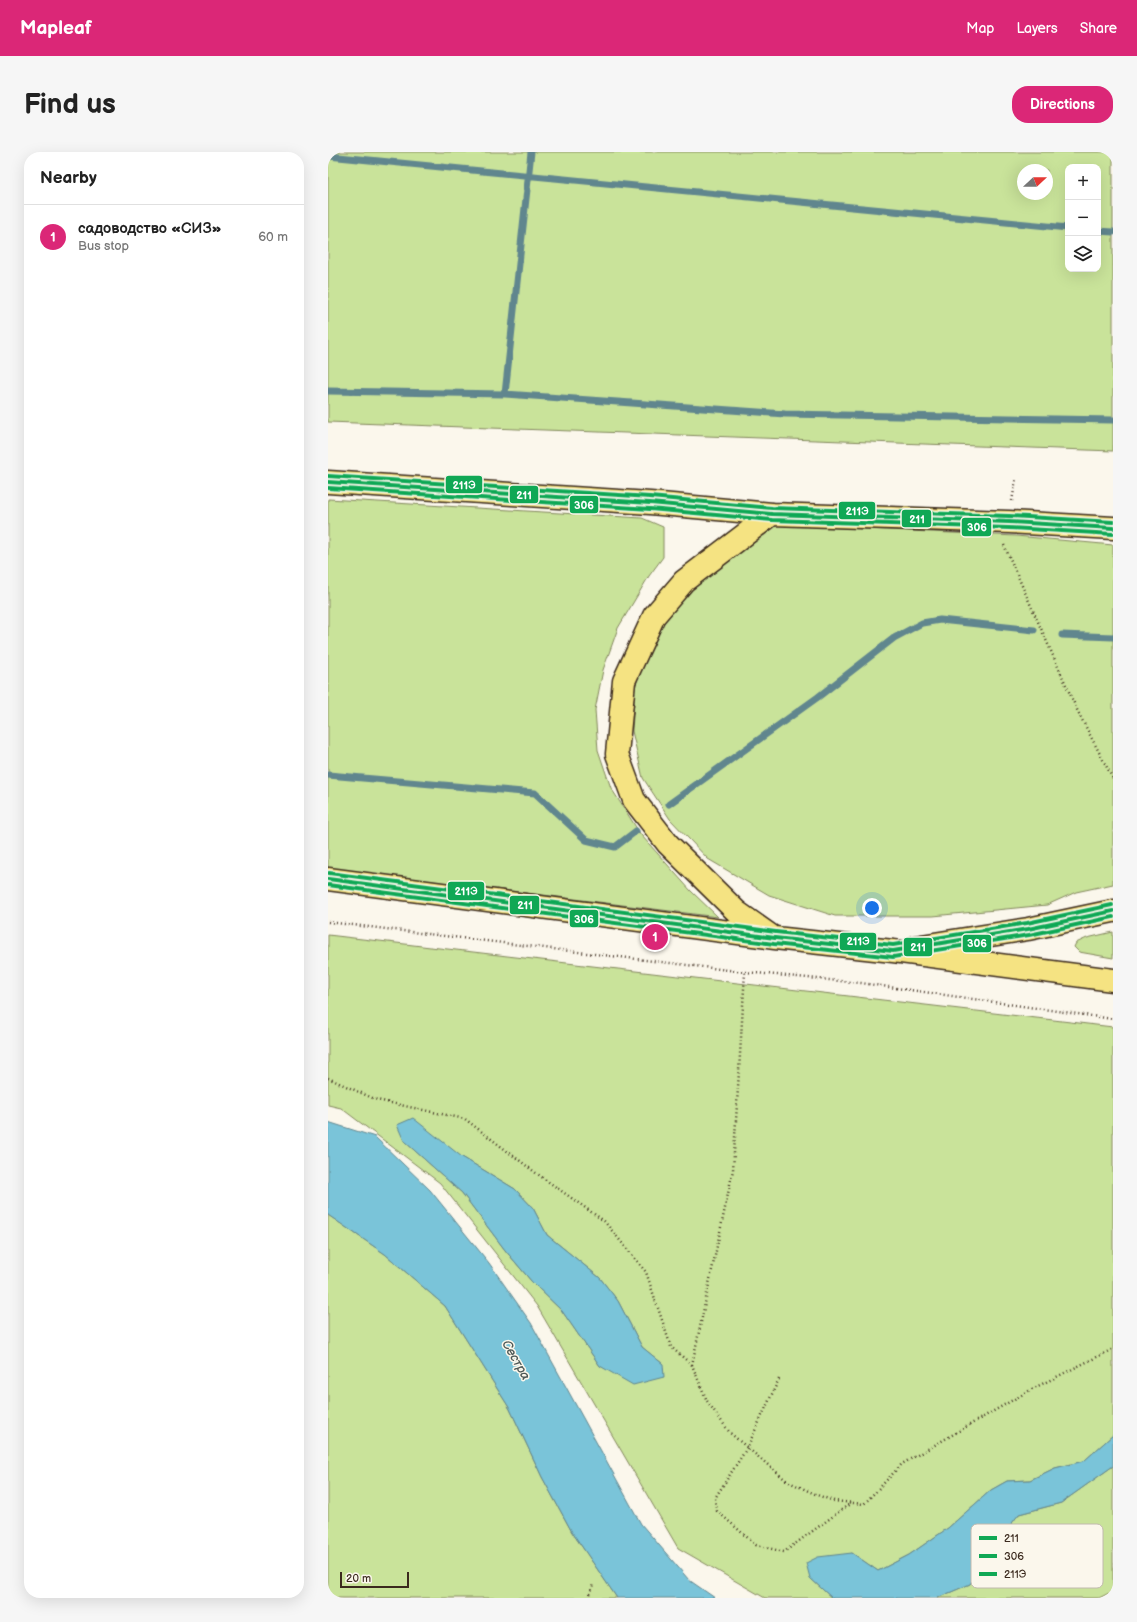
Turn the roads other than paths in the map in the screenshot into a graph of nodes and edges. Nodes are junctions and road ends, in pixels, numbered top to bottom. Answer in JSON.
{"nodes":[{"id":1,"x":328,"y":482,"type":"edge"},
{"id":2,"x":772,"y":514,"type":"junction"},
{"id":3,"x":1113,"y":528,"type":"edge"},
{"id":4,"x":328,"y":879,"type":"edge"},
{"id":5,"x":1113,"y":911,"type":"edge"},
{"id":6,"x":775,"y":938,"type":"junction"},
{"id":7,"x":892,"y":951,"type":"junction"},
{"id":8,"x":1113,"y":980,"type":"edge"}],
"edges":[{"from":1,"to":2,"type":"highway"},
{"from":2,"to":3,"type":"highway"},
{"from":2,"to":6,"type":"highway"},
{"from":4,"to":6,"type":"highway"},
{"from":5,"to":7,"type":"highway"},
{"from":6,"to":7,"type":"highway"},
{"from":7,"to":8,"type":"highway"}]}
